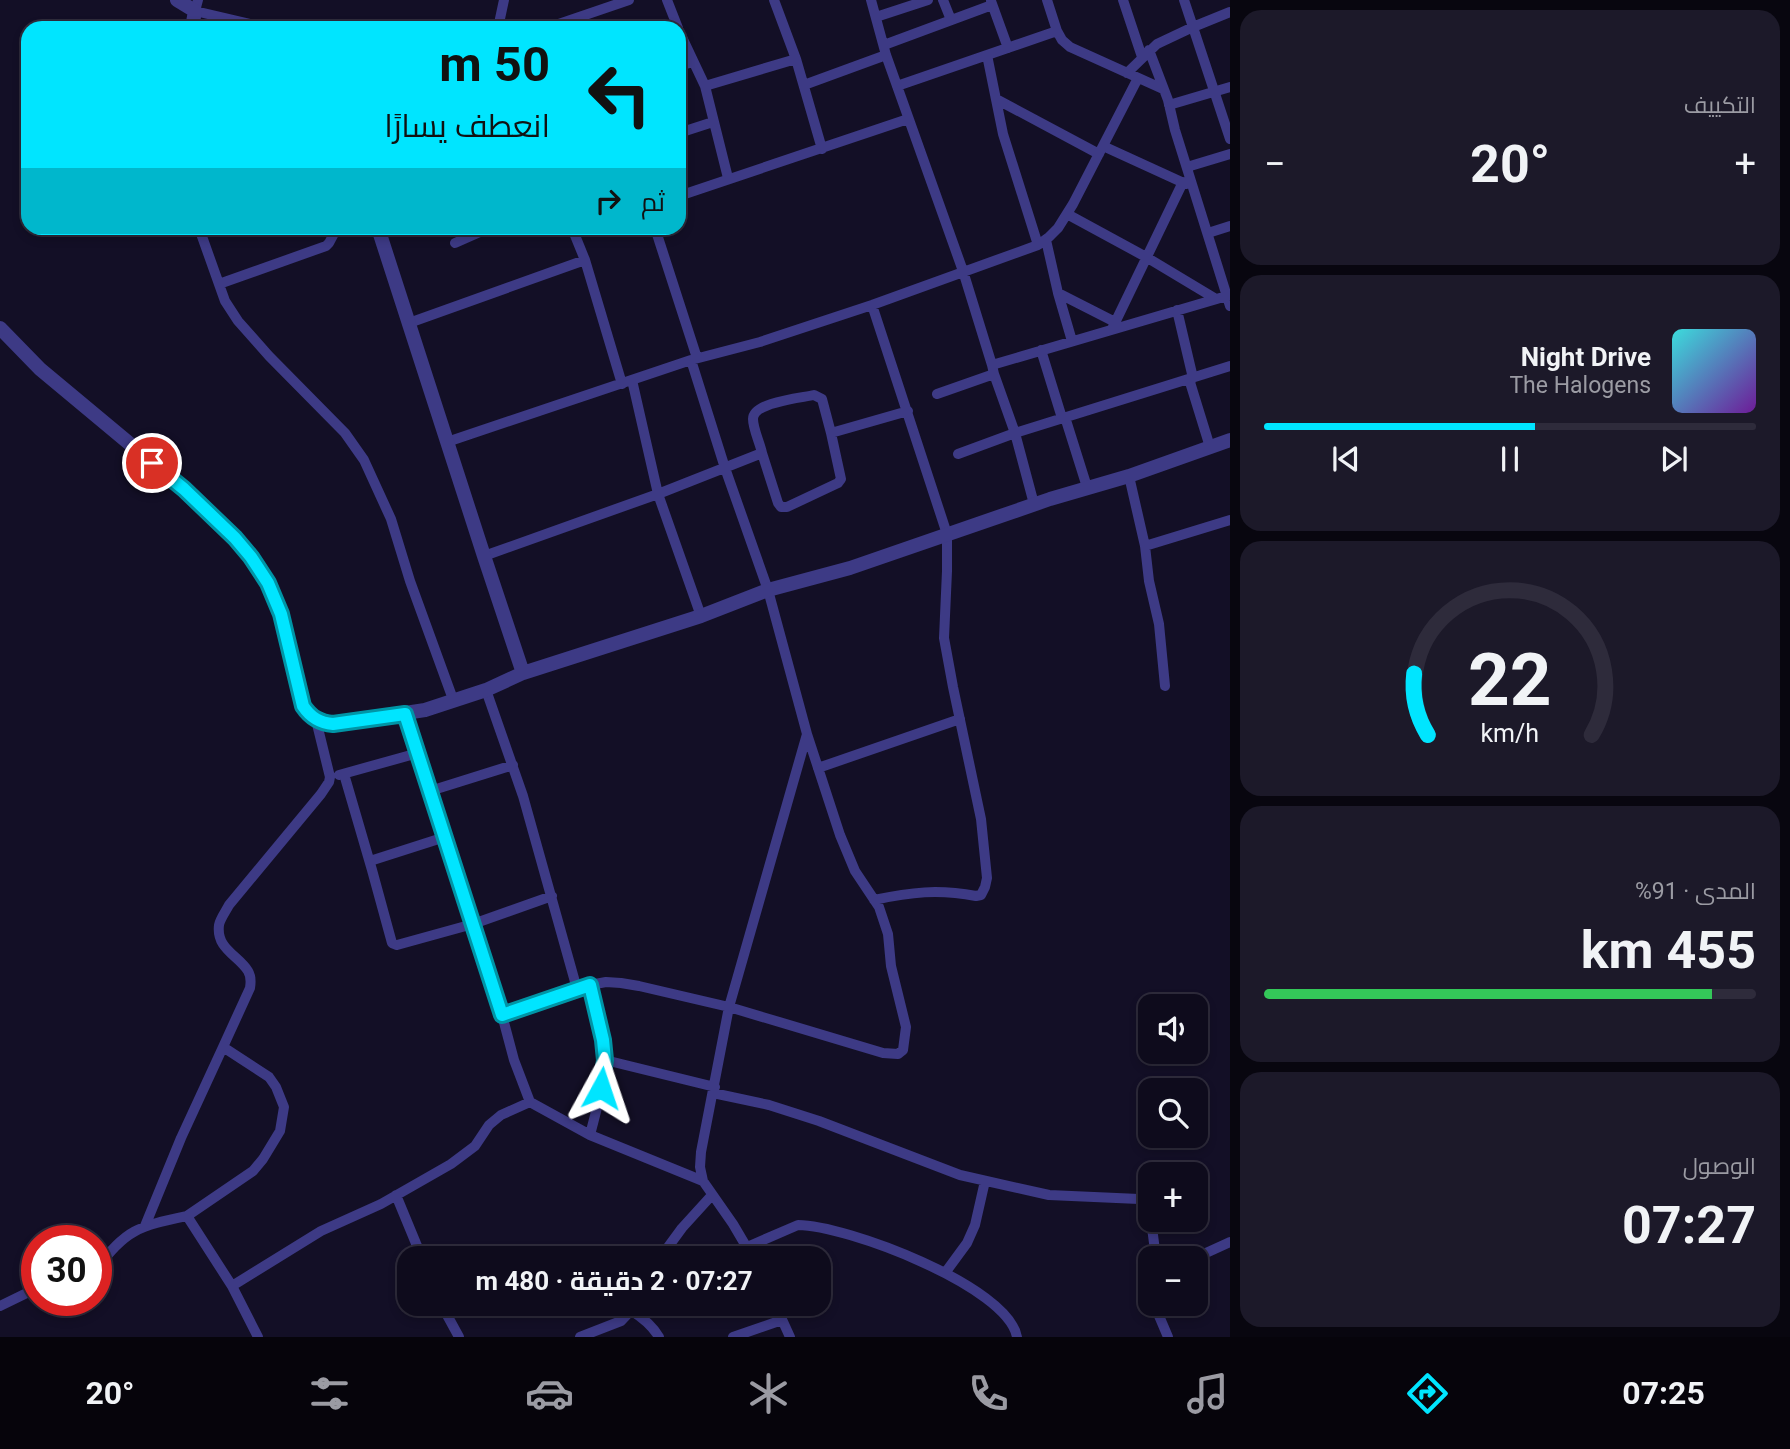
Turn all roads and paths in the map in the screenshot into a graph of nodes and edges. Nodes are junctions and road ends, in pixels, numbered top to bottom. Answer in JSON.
{"nodes":[{"id":1,"x":177,"y":0,"type":"edge"},
{"id":2,"x":504,"y":0,"type":"edge"},
{"id":3,"x":629,"y":0,"type":"edge"},
{"id":4,"x":667,"y":0,"type":"edge"},
{"id":5,"x":774,"y":0,"type":"edge"},
{"id":6,"x":871,"y":0,"type":"edge"},
{"id":7,"x":928,"y":0,"type":"edge"},
{"id":8,"x":943,"y":0,"type":"edge"},
{"id":9,"x":1047,"y":0,"type":"edge"},
{"id":10,"x":1123,"y":0,"type":"edge"},
{"id":11,"x":1184,"y":0,"type":"edge"},
{"id":12,"x":991,"y":2,"type":"edge"},
{"id":13,"x":196,"y":5,"type":"edge"},
{"id":14,"x":1230,"y":12,"type":"edge"},
{"id":15,"x":876,"y":17,"type":"junction"},
{"id":16,"x":951,"y":20,"type":"junction"},
{"id":17,"x":245,"y":21,"type":"edge"},
{"id":18,"x":500,"y":21,"type":"edge"},
{"id":19,"x":581,"y":21,"type":"edge"},
{"id":20,"x":675,"y":21,"type":"edge"},
{"id":21,"x":1193,"y":27,"type":"junction"},
{"id":22,"x":1057,"y":31,"type":"junction"},
{"id":23,"x":686,"y":47,"type":"edge"},
{"id":24,"x":1008,"y":48,"type":"junction"},
{"id":25,"x":886,"y":50,"type":"junction"},
{"id":26,"x":1146,"y":54,"type":"junction"},
{"id":27,"x":987,"y":55,"type":"junction"},
{"id":28,"x":796,"y":59,"type":"junction"},
{"id":29,"x":693,"y":62,"type":"junction"},
{"id":30,"x":686,"y":64,"type":"edge"},
{"id":31,"x":1133,"y":76,"type":"junction"},
{"id":32,"x":804,"y":85,"type":"junction"},
{"id":33,"x":705,"y":86,"type":"junction"},
{"id":34,"x":897,"y":86,"type":"junction"},
{"id":35,"x":1230,"y":87,"type":"edge"},
{"id":36,"x":1163,"y":89,"type":"junction"},
{"id":37,"x":1214,"y":92,"type":"junction"},
{"id":38,"x":996,"y":99,"type":"junction"},
{"id":39,"x":1169,"y":105,"type":"junction"},
{"id":40,"x":908,"y":119,"type":"junction"},
{"id":41,"x":713,"y":122,"type":"junction"},
{"id":42,"x":686,"y":131,"type":"edge"},
{"id":43,"x":1230,"y":139,"type":"edge"},
{"id":44,"x":822,"y":149,"type":"junction"},
{"id":45,"x":1101,"y":150,"type":"junction"},
{"id":46,"x":1230,"y":154,"type":"edge"},
{"id":47,"x":1187,"y":167,"type":"junction"},
{"id":48,"x":729,"y":178,"type":"junction"},
{"id":49,"x":1188,"y":185,"type":"junction"},
{"id":50,"x":686,"y":193,"type":"edge"},
{"id":51,"x":1067,"y":214,"type":"junction"},
{"id":52,"x":1230,"y":226,"type":"edge"},
{"id":53,"x":1208,"y":233,"type":"junction"},
{"id":54,"x":202,"y":235,"type":"edge"},
{"id":55,"x":333,"y":235,"type":"edge"},
{"id":56,"x":380,"y":235,"type":"edge"},
{"id":57,"x":473,"y":235,"type":"edge"},
{"id":58,"x":578,"y":235,"type":"edge"},
{"id":59,"x":657,"y":235,"type":"edge"},
{"id":60,"x":1042,"y":242,"type":"junction"},
{"id":61,"x":455,"y":243,"type":"dead end"},
{"id":62,"x":1146,"y":257,"type":"junction"},
{"id":63,"x":584,"y":260,"type":"junction"},
{"id":64,"x":963,"y":271,"type":"junction"},
{"id":65,"x":219,"y":284,"type":"junction"},
{"id":66,"x":1058,"y":293,"type":"junction"},
{"id":67,"x":1226,"y":299,"type":"edge"},
{"id":68,"x":873,"y":304,"type":"junction"},
{"id":69,"x":1177,"y":310,"type":"junction"},
{"id":70,"x":409,"y":323,"type":"junction"},
{"id":71,"x":1113,"y":326,"type":"junction"},
{"id":72,"x":0,"y":328,"type":"edge"},
{"id":73,"x":1072,"y":341,"type":"junction"},
{"id":74,"x":1041,"y":350,"type":"junction"},
{"id":75,"x":694,"y":359,"type":"junction"},
{"id":76,"x":1230,"y":366,"type":"edge"},
{"id":77,"x":993,"y":369,"type":"junction"},
{"id":78,"x":1191,"y":378,"type":"junction"},
{"id":79,"x":627,"y":382,"type":"junction"},
{"id":80,"x":937,"y":394,"type":"dead end"},
{"id":81,"x":908,"y":411,"type":"junction"},
{"id":82,"x":1064,"y":418,"type":"junction"},
{"id":83,"x":831,"y":433,"type":"junction"},
{"id":84,"x":1015,"y":433,"type":"junction"},
{"id":85,"x":1230,"y":440,"type":"edge"},
{"id":86,"x":447,"y":442,"type":"junction"},
{"id":87,"x":1210,"y":447,"type":"junction"},
{"id":88,"x":762,"y":453,"type":"junction"},
{"id":89,"x":958,"y":454,"type":"dead end"},
{"id":90,"x":725,"y":468,"type":"junction"},
{"id":91,"x":1129,"y":475,"type":"junction"},
{"id":92,"x":1087,"y":487,"type":"junction"},
{"id":93,"x":658,"y":494,"type":"junction"},
{"id":94,"x":1034,"y":504,"type":"junction"},
{"id":95,"x":1230,"y":520,"type":"edge"},
{"id":96,"x":947,"y":534,"type":"junction"},
{"id":97,"x":1145,"y":546,"type":"junction"},
{"id":98,"x":484,"y":556,"type":"junction"},
{"id":99,"x":768,"y":590,"type":"junction"},
{"id":100,"x":701,"y":616,"type":"junction"},
{"id":101,"x":523,"y":673,"type":"junction"},
{"id":102,"x":1165,"y":686,"type":"dead end"},
{"id":103,"x":486,"y":690,"type":"junction"},
{"id":104,"x":454,"y":702,"type":"junction"},
{"id":105,"x":405,"y":714,"type":"junction"},
{"id":106,"x":960,"y":719,"type":"junction"},
{"id":107,"x":316,"y":720,"type":"junction"},
{"id":108,"x":807,"y":734,"type":"junction"},
{"id":109,"x":418,"y":753,"type":"junction"},
{"id":110,"x":513,"y":765,"type":"junction"},
{"id":111,"x":818,"y":768,"type":"junction"},
{"id":112,"x":344,"y":774,"type":"junction"},
{"id":113,"x":330,"y":777,"type":"junction"},
{"id":114,"x":430,"y":791,"type":"junction"},
{"id":115,"x":445,"y":837,"type":"junction"},
{"id":116,"x":370,"y":861,"type":"junction"},
{"id":117,"x":552,"y":896,"type":"junction"},
{"id":118,"x":874,"y":900,"type":"junction"},
{"id":119,"x":473,"y":924,"type":"junction"},
{"id":120,"x":590,"y":985,"type":"junction"},
{"id":121,"x":577,"y":989,"type":"junction"},
{"id":122,"x":729,"y":1007,"type":"junction"},
{"id":123,"x":502,"y":1015,"type":"junction"},
{"id":124,"x":223,"y":1047,"type":"junction"},
{"id":125,"x":605,"y":1060,"type":"junction"},
{"id":126,"x":714,"y":1090,"type":"junction"},
{"id":127,"x":530,"y":1102,"type":"junction"},
{"id":128,"x":590,"y":1135,"type":"junction"},
{"id":129,"x":703,"y":1181,"type":"junction"},
{"id":130,"x":985,"y":1181,"type":"junction"},
{"id":131,"x":396,"y":1195,"type":"junction"},
{"id":132,"x":712,"y":1195,"type":"junction"},
{"id":133,"x":1138,"y":1199,"type":"edge"},
{"id":134,"x":187,"y":1216,"type":"junction"},
{"id":135,"x":145,"y":1226,"type":"junction"},
{"id":136,"x":1230,"y":1241,"type":"edge"},
{"id":137,"x":417,"y":1246,"type":"edge"},
{"id":138,"x":669,"y":1246,"type":"edge"},
{"id":139,"x":746,"y":1246,"type":"edge"},
{"id":140,"x":749,"y":1246,"type":"edge"},
{"id":141,"x":112,"y":1249,"type":"edge"},
{"id":142,"x":1208,"y":1252,"type":"edge"},
{"id":143,"x":945,"y":1273,"type":"junction"},
{"id":144,"x":232,"y":1286,"type":"junction"},
{"id":145,"x":21,"y":1296,"type":"edge"},
{"id":146,"x":0,"y":1306,"type":"edge"},
{"id":147,"x":448,"y":1316,"type":"edge"},
{"id":148,"x":626,"y":1316,"type":"edge"},
{"id":149,"x":642,"y":1316,"type":"edge"},
{"id":150,"x":780,"y":1316,"type":"edge"},
{"id":151,"x":1159,"y":1316,"type":"edge"},
{"id":152,"x":782,"y":1320,"type":"junction"},
{"id":153,"x":258,"y":1337,"type":"edge"},
{"id":154,"x":459,"y":1337,"type":"edge"},
{"id":155,"x":580,"y":1337,"type":"edge"},
{"id":156,"x":659,"y":1337,"type":"edge"},
{"id":157,"x":733,"y":1337,"type":"edge"},
{"id":158,"x":790,"y":1337,"type":"edge"},
{"id":159,"x":1017,"y":1337,"type":"edge"},
{"id":160,"x":1168,"y":1337,"type":"edge"}],
"edges":[{"from":1,"to":13,"type":"street"},
{"from":2,"to":18,"type":"street"},
{"from":3,"to":19,"type":"street"},
{"from":4,"to":20,"type":"street"},
{"from":5,"to":28,"type":"street"},
{"from":6,"to":15,"type":"street"},
{"from":7,"to":15,"type":"street"},
{"from":8,"to":16,"type":"street"},
{"from":9,"to":22,"type":"street"},
{"from":10,"to":26,"type":"street"},
{"from":11,"to":21,"type":"street"},
{"from":12,"to":16,"type":"street"},
{"from":12,"to":24,"type":"street"},
{"from":13,"to":17,"type":"street"},
{"from":14,"to":21,"type":"street"},
{"from":15,"to":25,"type":"street"},
{"from":16,"to":25,"type":"street"},
{"from":21,"to":26,"type":"street"},
{"from":21,"to":37,"type":"street"},
{"from":22,"to":24,"type":"street"},
{"from":22,"to":31,"type":"street"},
{"from":23,"to":29,"type":"street"},
{"from":24,"to":27,"type":"street"},
{"from":25,"to":32,"type":"street"},
{"from":25,"to":34,"type":"street"},
{"from":26,"to":31,"type":"street"},
{"from":26,"to":36,"type":"street"},
{"from":27,"to":34,"type":"street"},
{"from":27,"to":38,"type":"street"},
{"from":28,"to":32,"type":"street"},
{"from":28,"to":33,"type":"street"},
{"from":29,"to":30,"type":"street"},
{"from":29,"to":33,"type":"street"},
{"from":31,"to":36,"type":"street"},
{"from":31,"to":45,"type":"street"},
{"from":32,"to":44,"type":"street"},
{"from":33,"to":41,"type":"street"},
{"from":34,"to":40,"type":"street"},
{"from":35,"to":37,"type":"street"},
{"from":36,"to":39,"type":"street"},
{"from":37,"to":39,"type":"street"},
{"from":37,"to":43,"type":"street"},
{"from":38,"to":45,"type":"street"},
{"from":38,"to":60,"type":"street"},
{"from":39,"to":47,"type":"street"},
{"from":40,"to":44,"type":"street"},
{"from":40,"to":64,"type":"street"},
{"from":41,"to":42,"type":"street"},
{"from":41,"to":48,"type":"street"},
{"from":44,"to":48,"type":"street"},
{"from":45,"to":49,"type":"street"},
{"from":45,"to":51,"type":"street"},
{"from":46,"to":47,"type":"street"},
{"from":47,"to":49,"type":"street"},
{"from":48,"to":50,"type":"street"},
{"from":49,"to":53,"type":"street"},
{"from":49,"to":62,"type":"street"},
{"from":51,"to":60,"type":"street"},
{"from":51,"to":62,"type":"street"},
{"from":52,"to":53,"type":"street"},
{"from":53,"to":67,"type":"street"},
{"from":54,"to":65,"type":"street"},
{"from":55,"to":65,"type":"street"},
{"from":56,"to":70,"type":"street"},
{"from":57,"to":61,"type":"street"},
{"from":58,"to":63,"type":"street"},
{"from":59,"to":75,"type":"street"},
{"from":60,"to":64,"type":"street"},
{"from":60,"to":66,"type":"street"},
{"from":62,"to":67,"type":"street"},
{"from":62,"to":71,"type":"street"},
{"from":63,"to":70,"type":"street"},
{"from":63,"to":79,"type":"street"},
{"from":64,"to":68,"type":"street"},
{"from":64,"to":77,"type":"street"},
{"from":65,"to":104,"type":"street"},
{"from":66,"to":71,"type":"street"},
{"from":66,"to":73,"type":"street"},
{"from":67,"to":69,"type":"street"},
{"from":68,"to":75,"type":"street"},
{"from":68,"to":81,"type":"street"},
{"from":69,"to":71,"type":"street"},
{"from":69,"to":78,"type":"street"},
{"from":70,"to":86,"type":"street"},
{"from":71,"to":73,"type":"street"},
{"from":72,"to":107,"type":"street"},
{"from":73,"to":74,"type":"street"},
{"from":74,"to":77,"type":"street"},
{"from":74,"to":82,"type":"street"},
{"from":75,"to":79,"type":"street"},
{"from":75,"to":90,"type":"street"},
{"from":76,"to":78,"type":"street"},
{"from":77,"to":80,"type":"street"},
{"from":77,"to":84,"type":"street"},
{"from":78,"to":82,"type":"street"},
{"from":78,"to":87,"type":"street"},
{"from":79,"to":86,"type":"street"},
{"from":79,"to":93,"type":"street"},
{"from":81,"to":83,"type":"street"},
{"from":81,"to":96,"type":"street"},
{"from":82,"to":84,"type":"street"},
{"from":82,"to":92,"type":"street"},
{"from":83,"to":88,"type":"street"},
{"from":83,"to":88,"type":"street"},
{"from":84,"to":89,"type":"street"},
{"from":84,"to":94,"type":"street"},
{"from":85,"to":87,"type":"street"},
{"from":86,"to":98,"type":"street"},
{"from":87,"to":91,"type":"street"},
{"from":88,"to":90,"type":"street"},
{"from":90,"to":93,"type":"street"},
{"from":90,"to":99,"type":"street"},
{"from":91,"to":92,"type":"street"},
{"from":91,"to":97,"type":"street"},
{"from":92,"to":94,"type":"street"},
{"from":93,"to":98,"type":"street"},
{"from":93,"to":100,"type":"street"},
{"from":94,"to":96,"type":"street"},
{"from":95,"to":97,"type":"street"},
{"from":96,"to":99,"type":"street"},
{"from":96,"to":106,"type":"street"},
{"from":97,"to":102,"type":"street"},
{"from":98,"to":101,"type":"street"},
{"from":99,"to":100,"type":"street"},
{"from":99,"to":108,"type":"street"},
{"from":100,"to":101,"type":"street"},
{"from":101,"to":103,"type":"street"},
{"from":103,"to":104,"type":"street"},
{"from":103,"to":110,"type":"street"},
{"from":104,"to":105,"type":"street"},
{"from":105,"to":107,"type":"street"},
{"from":105,"to":109,"type":"street"},
{"from":106,"to":111,"type":"street"},
{"from":106,"to":118,"type":"street"},
{"from":107,"to":113,"type":"street"},
{"from":108,"to":111,"type":"street"},
{"from":108,"to":122,"type":"street"},
{"from":109,"to":112,"type":"street"},
{"from":109,"to":114,"type":"street"},
{"from":110,"to":114,"type":"street"},
{"from":110,"to":117,"type":"street"},
{"from":111,"to":118,"type":"street"},
{"from":112,"to":113,"type":"street"},
{"from":112,"to":116,"type":"street"},
{"from":113,"to":124,"type":"street"},
{"from":114,"to":115,"type":"street"},
{"from":115,"to":116,"type":"street"},
{"from":115,"to":119,"type":"street"},
{"from":116,"to":119,"type":"street"},
{"from":117,"to":119,"type":"street"},
{"from":117,"to":121,"type":"street"},
{"from":118,"to":122,"type":"street"},
{"from":119,"to":123,"type":"street"},
{"from":120,"to":121,"type":"street"},
{"from":120,"to":122,"type":"street"},
{"from":120,"to":125,"type":"street"},
{"from":121,"to":123,"type":"street"},
{"from":122,"to":126,"type":"street"},
{"from":123,"to":127,"type":"street"},
{"from":124,"to":134,"type":"street"},
{"from":124,"to":135,"type":"street"},
{"from":125,"to":126,"type":"street"},
{"from":125,"to":128,"type":"street"},
{"from":126,"to":129,"type":"street"},
{"from":126,"to":130,"type":"street"},
{"from":127,"to":128,"type":"street"},
{"from":127,"to":131,"type":"street"},
{"from":128,"to":129,"type":"street"},
{"from":129,"to":132,"type":"street"},
{"from":130,"to":133,"type":"street"},
{"from":130,"to":143,"type":"street"},
{"from":131,"to":137,"type":"street"},
{"from":131,"to":144,"type":"street"},
{"from":132,"to":138,"type":"street"},
{"from":132,"to":139,"type":"street"},
{"from":134,"to":135,"type":"street"},
{"from":134,"to":144,"type":"street"},
{"from":135,"to":141,"type":"street"},
{"from":136,"to":142,"type":"street"},
{"from":140,"to":143,"type":"street"},
{"from":143,"to":159,"type":"street"},
{"from":144,"to":153,"type":"street"},
{"from":145,"to":146,"type":"street"},
{"from":147,"to":154,"type":"street"},
{"from":148,"to":155,"type":"street"},
{"from":149,"to":156,"type":"street"},
{"from":150,"to":152,"type":"street"},
{"from":151,"to":160,"type":"street"},
{"from":152,"to":157,"type":"street"},
{"from":152,"to":158,"type":"street"}]}
